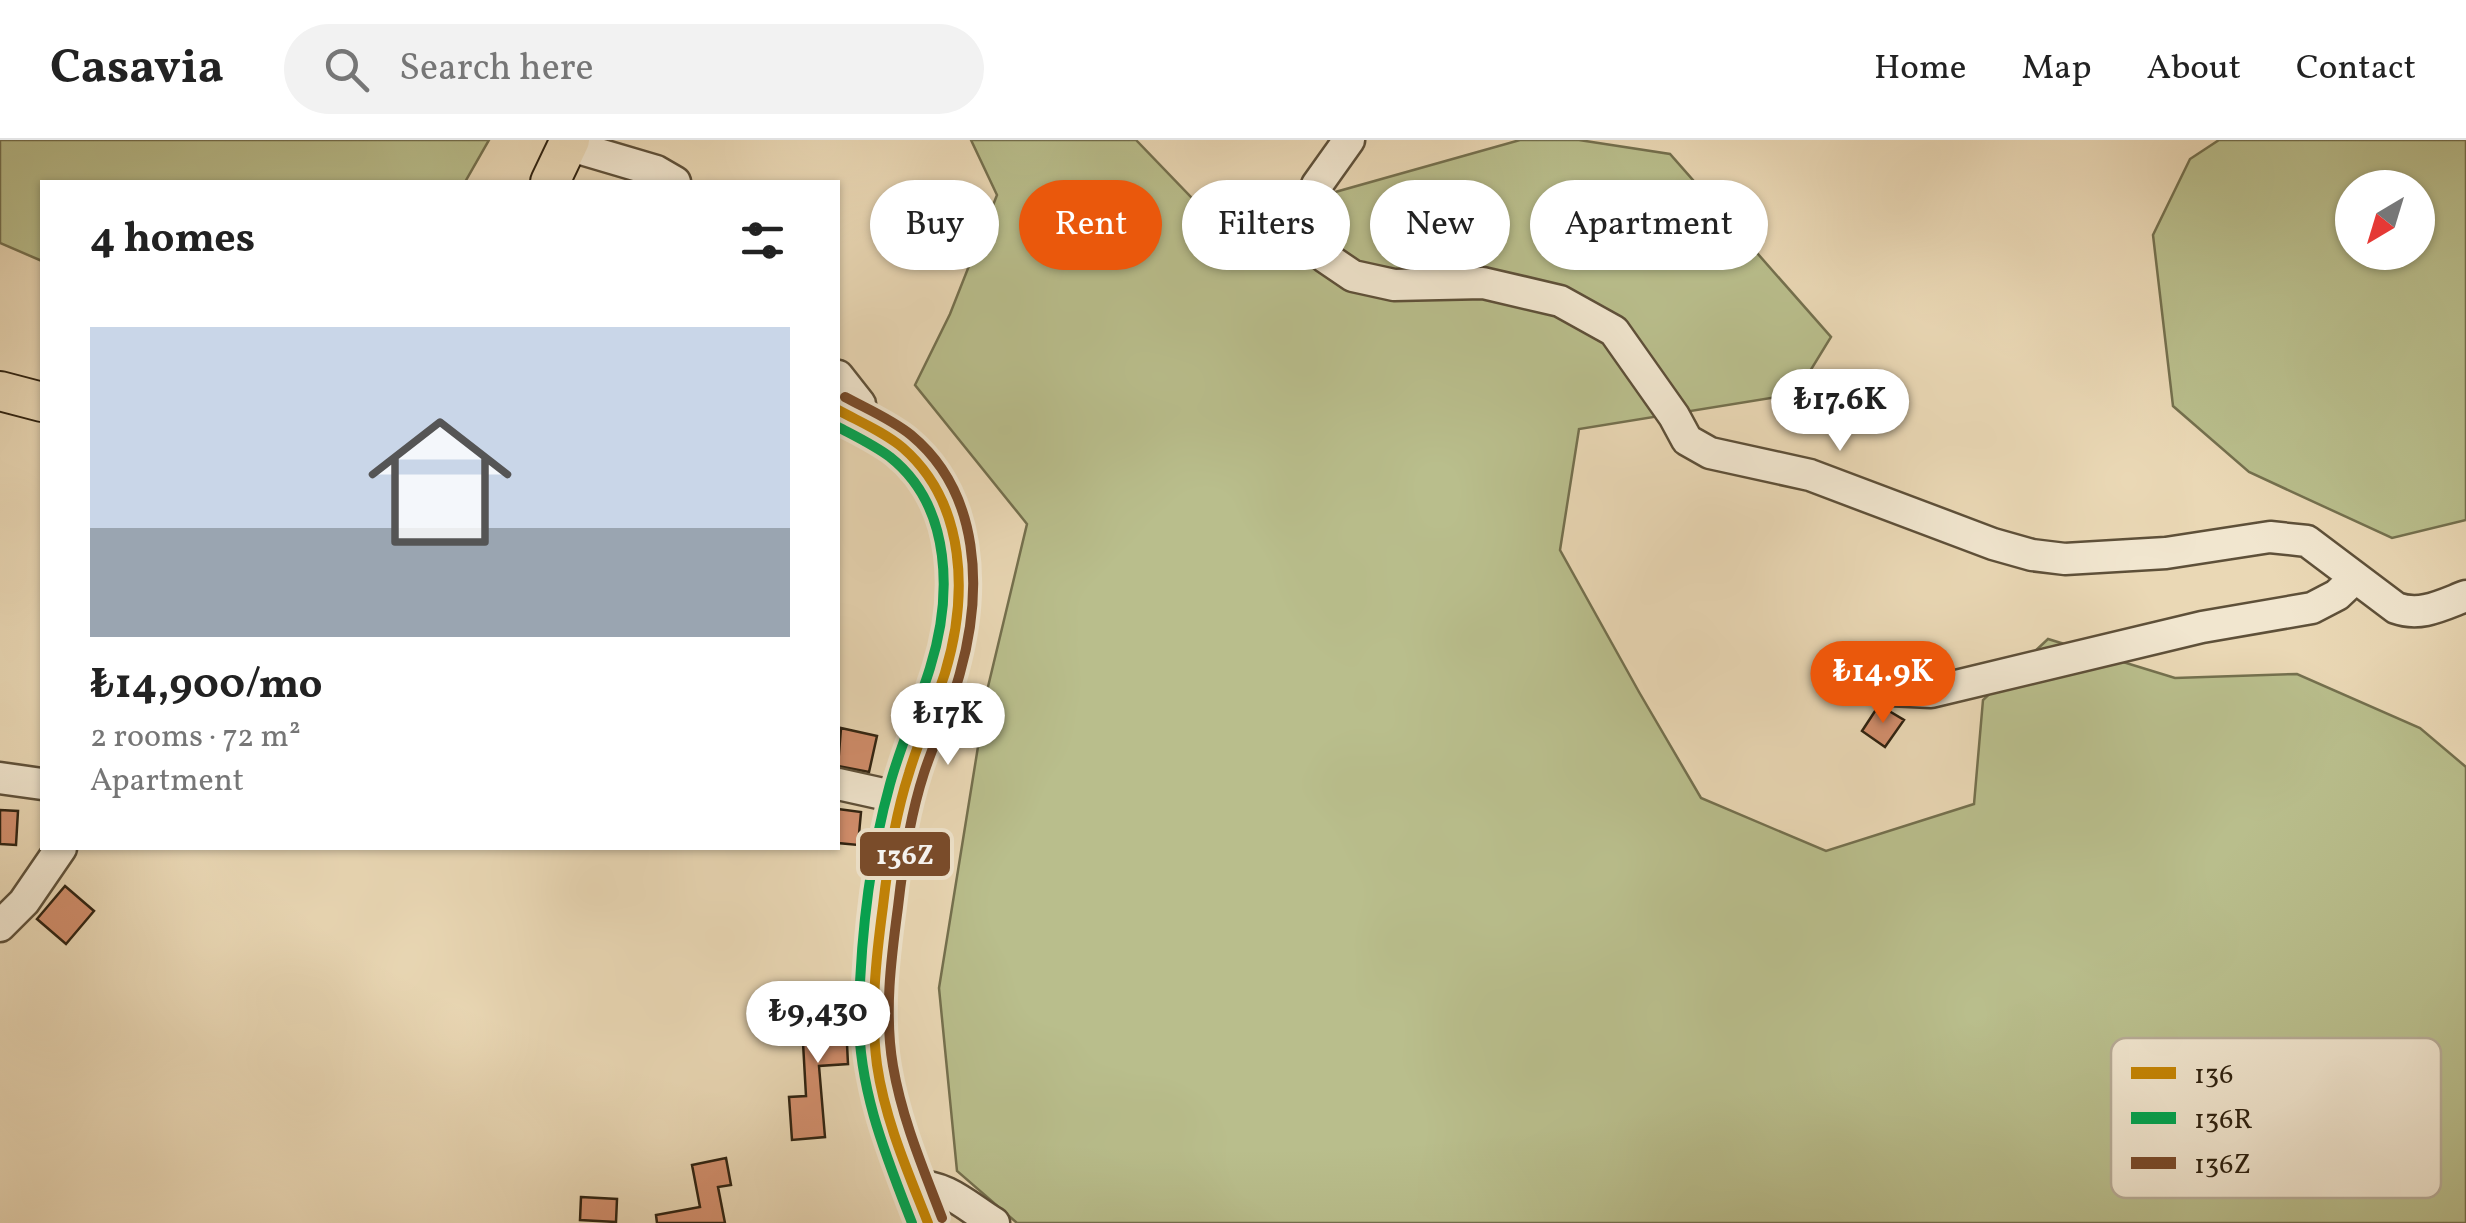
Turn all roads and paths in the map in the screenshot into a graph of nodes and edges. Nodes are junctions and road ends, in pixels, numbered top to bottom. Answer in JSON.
{"nodes":[{"id":1,"x":1349,"y":140,"type":"edge"},
{"id":2,"x":569,"y":142,"type":"edge"},
{"id":3,"x":551,"y":180,"type":"edge"},
{"id":4,"x":672,"y":180,"type":"edge"},
{"id":5,"x":840,"y":379,"type":"edge"},
{"id":6,"x":0,"y":391,"type":"edge"},
{"id":7,"x":40,"y":401,"type":"edge"},
{"id":8,"x":849,"y":416,"type":"edge"},
{"id":9,"x":2355,"y":578,"type":"junction"},
{"id":10,"x":2466,"y":596,"type":"edge"},
{"id":11,"x":1890,"y":690,"type":"dead end"},
{"id":12,"x":0,"y":778,"type":"edge"},
{"id":13,"x":40,"y":784,"type":"edge"},
{"id":14,"x":840,"y":784,"type":"edge"},
{"id":15,"x":901,"y":798,"type":"junction"},
{"id":16,"x":60,"y":850,"type":"edge"},
{"id":17,"x":0,"y":926,"type":"edge"},
{"id":18,"x":914,"y":1186,"type":"junction"},
{"id":19,"x":928,"y":1223,"type":"edge"},
{"id":20,"x":994,"y":1223,"type":"edge"}],
"edges":[{"from":1,"to":9,"type":"street"},
{"from":2,"to":3,"type":"main road"},
{"from":2,"to":4,"type":"street"},
{"from":5,"to":8,"type":"street"},
{"from":6,"to":7,"type":"main road"},
{"from":8,"to":15,"type":"main road"},
{"from":9,"to":10,"type":"street"},
{"from":9,"to":11,"type":"street"},
{"from":12,"to":13,"type":"street"},
{"from":14,"to":15,"type":"street"},
{"from":15,"to":18,"type":"main road"},
{"from":16,"to":17,"type":"street"},
{"from":18,"to":19,"type":"main road"},
{"from":18,"to":20,"type":"street"}]}
